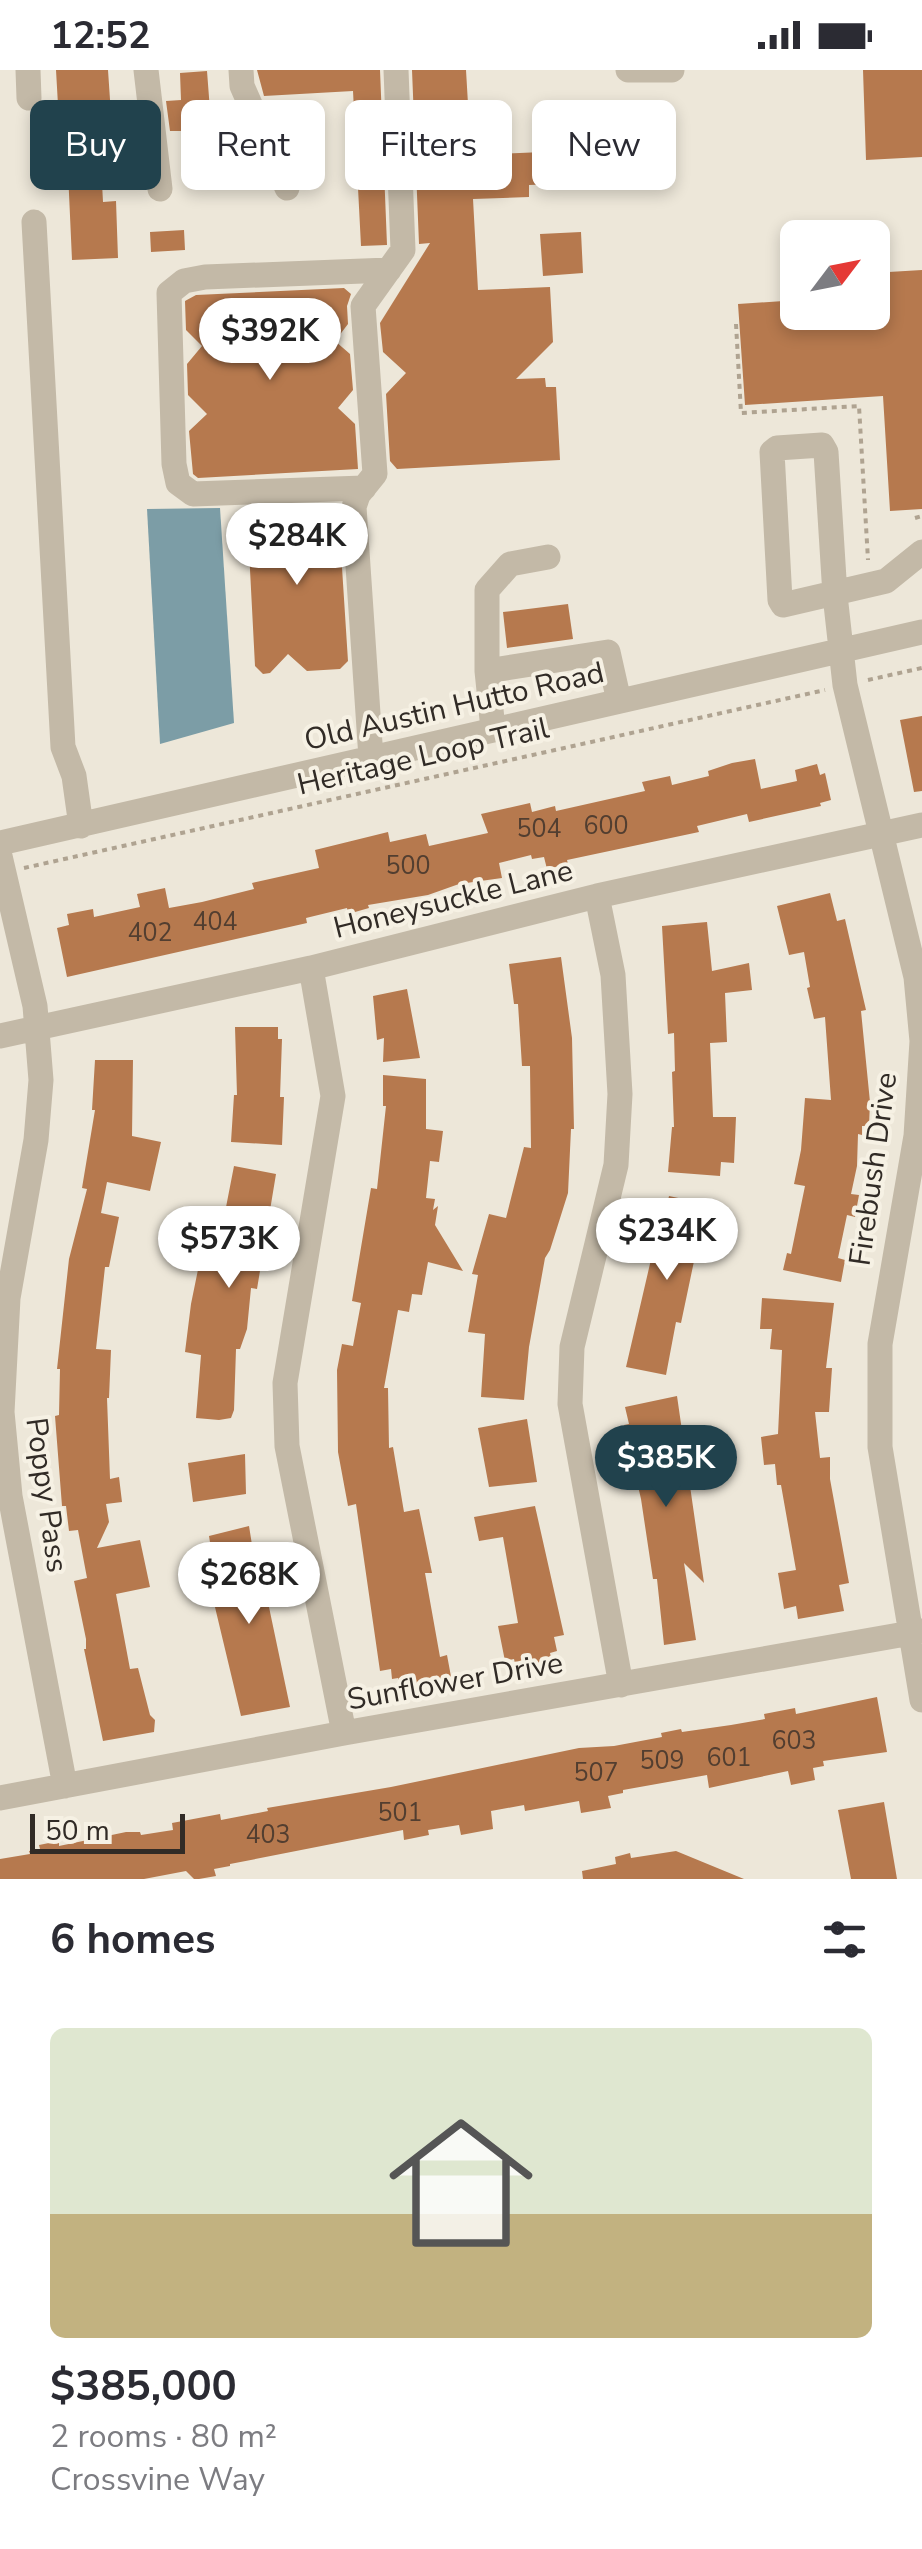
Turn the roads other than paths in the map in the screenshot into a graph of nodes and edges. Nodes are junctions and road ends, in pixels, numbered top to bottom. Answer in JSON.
{"nodes":[{"id":1,"x":28,"y":70,"type":"edge"},
{"id":2,"x":146,"y":70,"type":"edge"},
{"id":3,"x":241,"y":70,"type":"edge"},
{"id":4,"x":396,"y":70,"type":"edge"},
{"id":5,"x":628,"y":70,"type":"edge"},
{"id":6,"x":672,"y":70,"type":"edge"},
{"id":7,"x":29,"y":98,"type":"dead end"},
{"id":8,"x":150,"y":100,"type":"edge"},
{"id":9,"x":248,"y":100,"type":"edge"},
{"id":10,"x":34,"y":222,"type":"dead end"},
{"id":11,"x":389,"y":270,"type":"junction"},
{"id":12,"x":364,"y":488,"type":"junction"},
{"id":13,"x":922,"y":552,"type":"edge"},
{"id":14,"x":548,"y":557,"type":"dead end"},
{"id":15,"x":835,"y":595,"type":"junction"},
{"id":16,"x":922,"y":632,"type":"edge"},
{"id":17,"x":840,"y":651,"type":"junction"},
{"id":18,"x":488,"y":672,"type":"junction"},
{"id":19,"x":618,"y":702,"type":"junction"},
{"id":20,"x":493,"y":730,"type":"junction"},
{"id":21,"x":371,"y":758,"type":"junction"},
{"id":22,"x":922,"y":824,"type":"edge"},
{"id":23,"x":81,"y":826,"type":"junction"},
{"id":24,"x":882,"y":834,"type":"junction"},
{"id":25,"x":0,"y":844,"type":"edge"},
{"id":26,"x":0,"y":856,"type":"edge"},
{"id":27,"x":597,"y":896,"type":"junction"},
{"id":28,"x":311,"y":968,"type":"junction"},
{"id":29,"x":38,"y":1028,"type":"junction"},
{"id":30,"x":0,"y":1036,"type":"edge"},
{"id":31,"x":916,"y":1633,"type":"edge"},
{"id":32,"x":620,"y":1685,"type":"junction"},
{"id":33,"x":922,"y":1700,"type":"edge"},
{"id":34,"x":344,"y":1733,"type":"junction"},
{"id":35,"x":65,"y":1786,"type":"junction"},
{"id":36,"x":0,"y":1798,"type":"edge"}],
"edges":[{"from":1,"to":7,"type":"street"},
{"from":2,"to":8,"type":"street"},
{"from":3,"to":9,"type":"street"},
{"from":4,"to":11,"type":"street"},
{"from":5,"to":6,"type":"street"},
{"from":10,"to":23,"type":"street"},
{"from":11,"to":12,"type":"street"},
{"from":11,"to":12,"type":"street"},
{"from":12,"to":21,"type":"street"},
{"from":13,"to":15,"type":"street"},
{"from":14,"to":18,"type":"street"},
{"from":15,"to":15,"type":"street"},
{"from":15,"to":17,"type":"street","name":"Firebush Drive"},
{"from":16,"to":17,"type":"street","name":"Old Austin Hutto Road"},
{"from":17,"to":19,"type":"street","name":"Old Austin Hutto Road"},
{"from":17,"to":24,"type":"street","name":"Firebush Drive"},
{"from":18,"to":19,"type":"street"},
{"from":18,"to":20,"type":"street"},
{"from":19,"to":20,"type":"street","name":"Old Austin Hutto Road"},
{"from":20,"to":21,"type":"street","name":"Old Austin Hutto Road"},
{"from":21,"to":23,"type":"street","name":"Old Austin Hutto Road"},
{"from":22,"to":24,"type":"street","name":"Honeysuckle Lane"},
{"from":23,"to":25,"type":"street","name":"Old Austin Hutto Road"},
{"from":24,"to":27,"type":"street","name":"Honeysuckle Lane"},
{"from":24,"to":31,"type":"street","name":"Firebush Drive"},
{"from":26,"to":29,"type":"street","name":"Poppy Pass"},
{"from":27,"to":28,"type":"street","name":"Honeysuckle Lane"},
{"from":27,"to":32,"type":"street"},
{"from":28,"to":29,"type":"street","name":"Honeysuckle Lane"},
{"from":28,"to":34,"type":"street"},
{"from":29,"to":30,"type":"street","name":"Honeysuckle Lane"},
{"from":29,"to":35,"type":"street","name":"Poppy Pass"},
{"from":31,"to":32,"type":"street","name":"Sunflower Drive"},
{"from":31,"to":33,"type":"street","name":"Firebush Drive"},
{"from":32,"to":34,"type":"street","name":"Sunflower Drive"},
{"from":34,"to":35,"type":"street","name":"Sunflower Drive"},
{"from":35,"to":36,"type":"street","name":"Sunflower Drive"}]}
